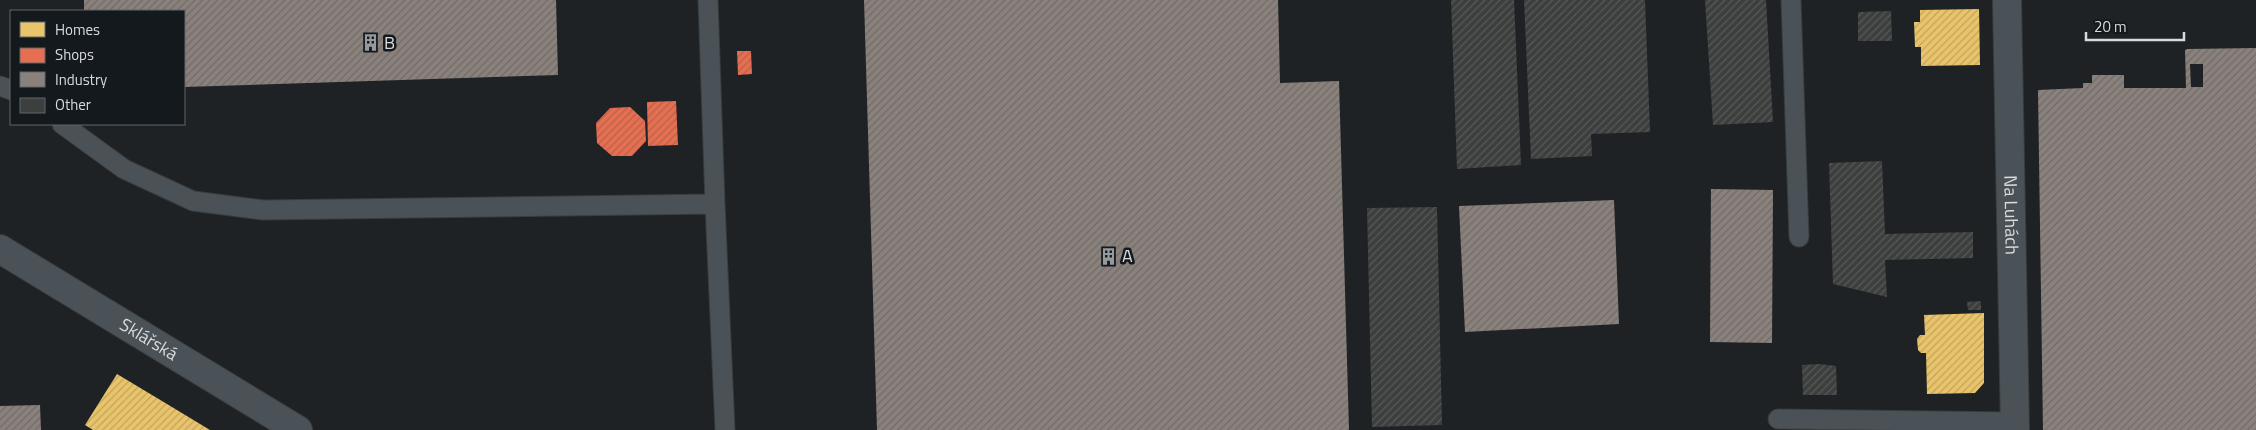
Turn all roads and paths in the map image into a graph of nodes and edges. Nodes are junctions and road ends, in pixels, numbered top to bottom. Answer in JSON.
{"nodes":[{"id":1,"x":708,"y":0,"type":"edge"},
{"id":2,"x":1791,"y":0,"type":"edge"},
{"id":3,"x":2007,"y":0,"type":"edge"},
{"id":4,"x":63,"y":125,"type":"edge"},
{"id":5,"x":715,"y":204,"type":"junction"},
{"id":6,"x":1799,"y":236,"type":"dead end"},
{"id":7,"x":0,"y":249,"type":"edge"},
{"id":8,"x":1778,"y":419,"type":"dead end"},
{"id":9,"x":2015,"y":426,"type":"edge"},
{"id":10,"x":298,"y":430,"type":"edge"},
{"id":11,"x":725,"y":430,"type":"edge"}],
"edges":[{"from":1,"to":5,"type":"lane"},
{"from":2,"to":6,"type":"lane"},
{"from":3,"to":9,"type":"street","name":"Na Luhách"},
{"from":4,"to":5,"type":"lane"},
{"from":5,"to":11,"type":"lane"},
{"from":7,"to":10,"type":"street","name":"Sklářská"},
{"from":8,"to":9,"type":"lane"}]}
